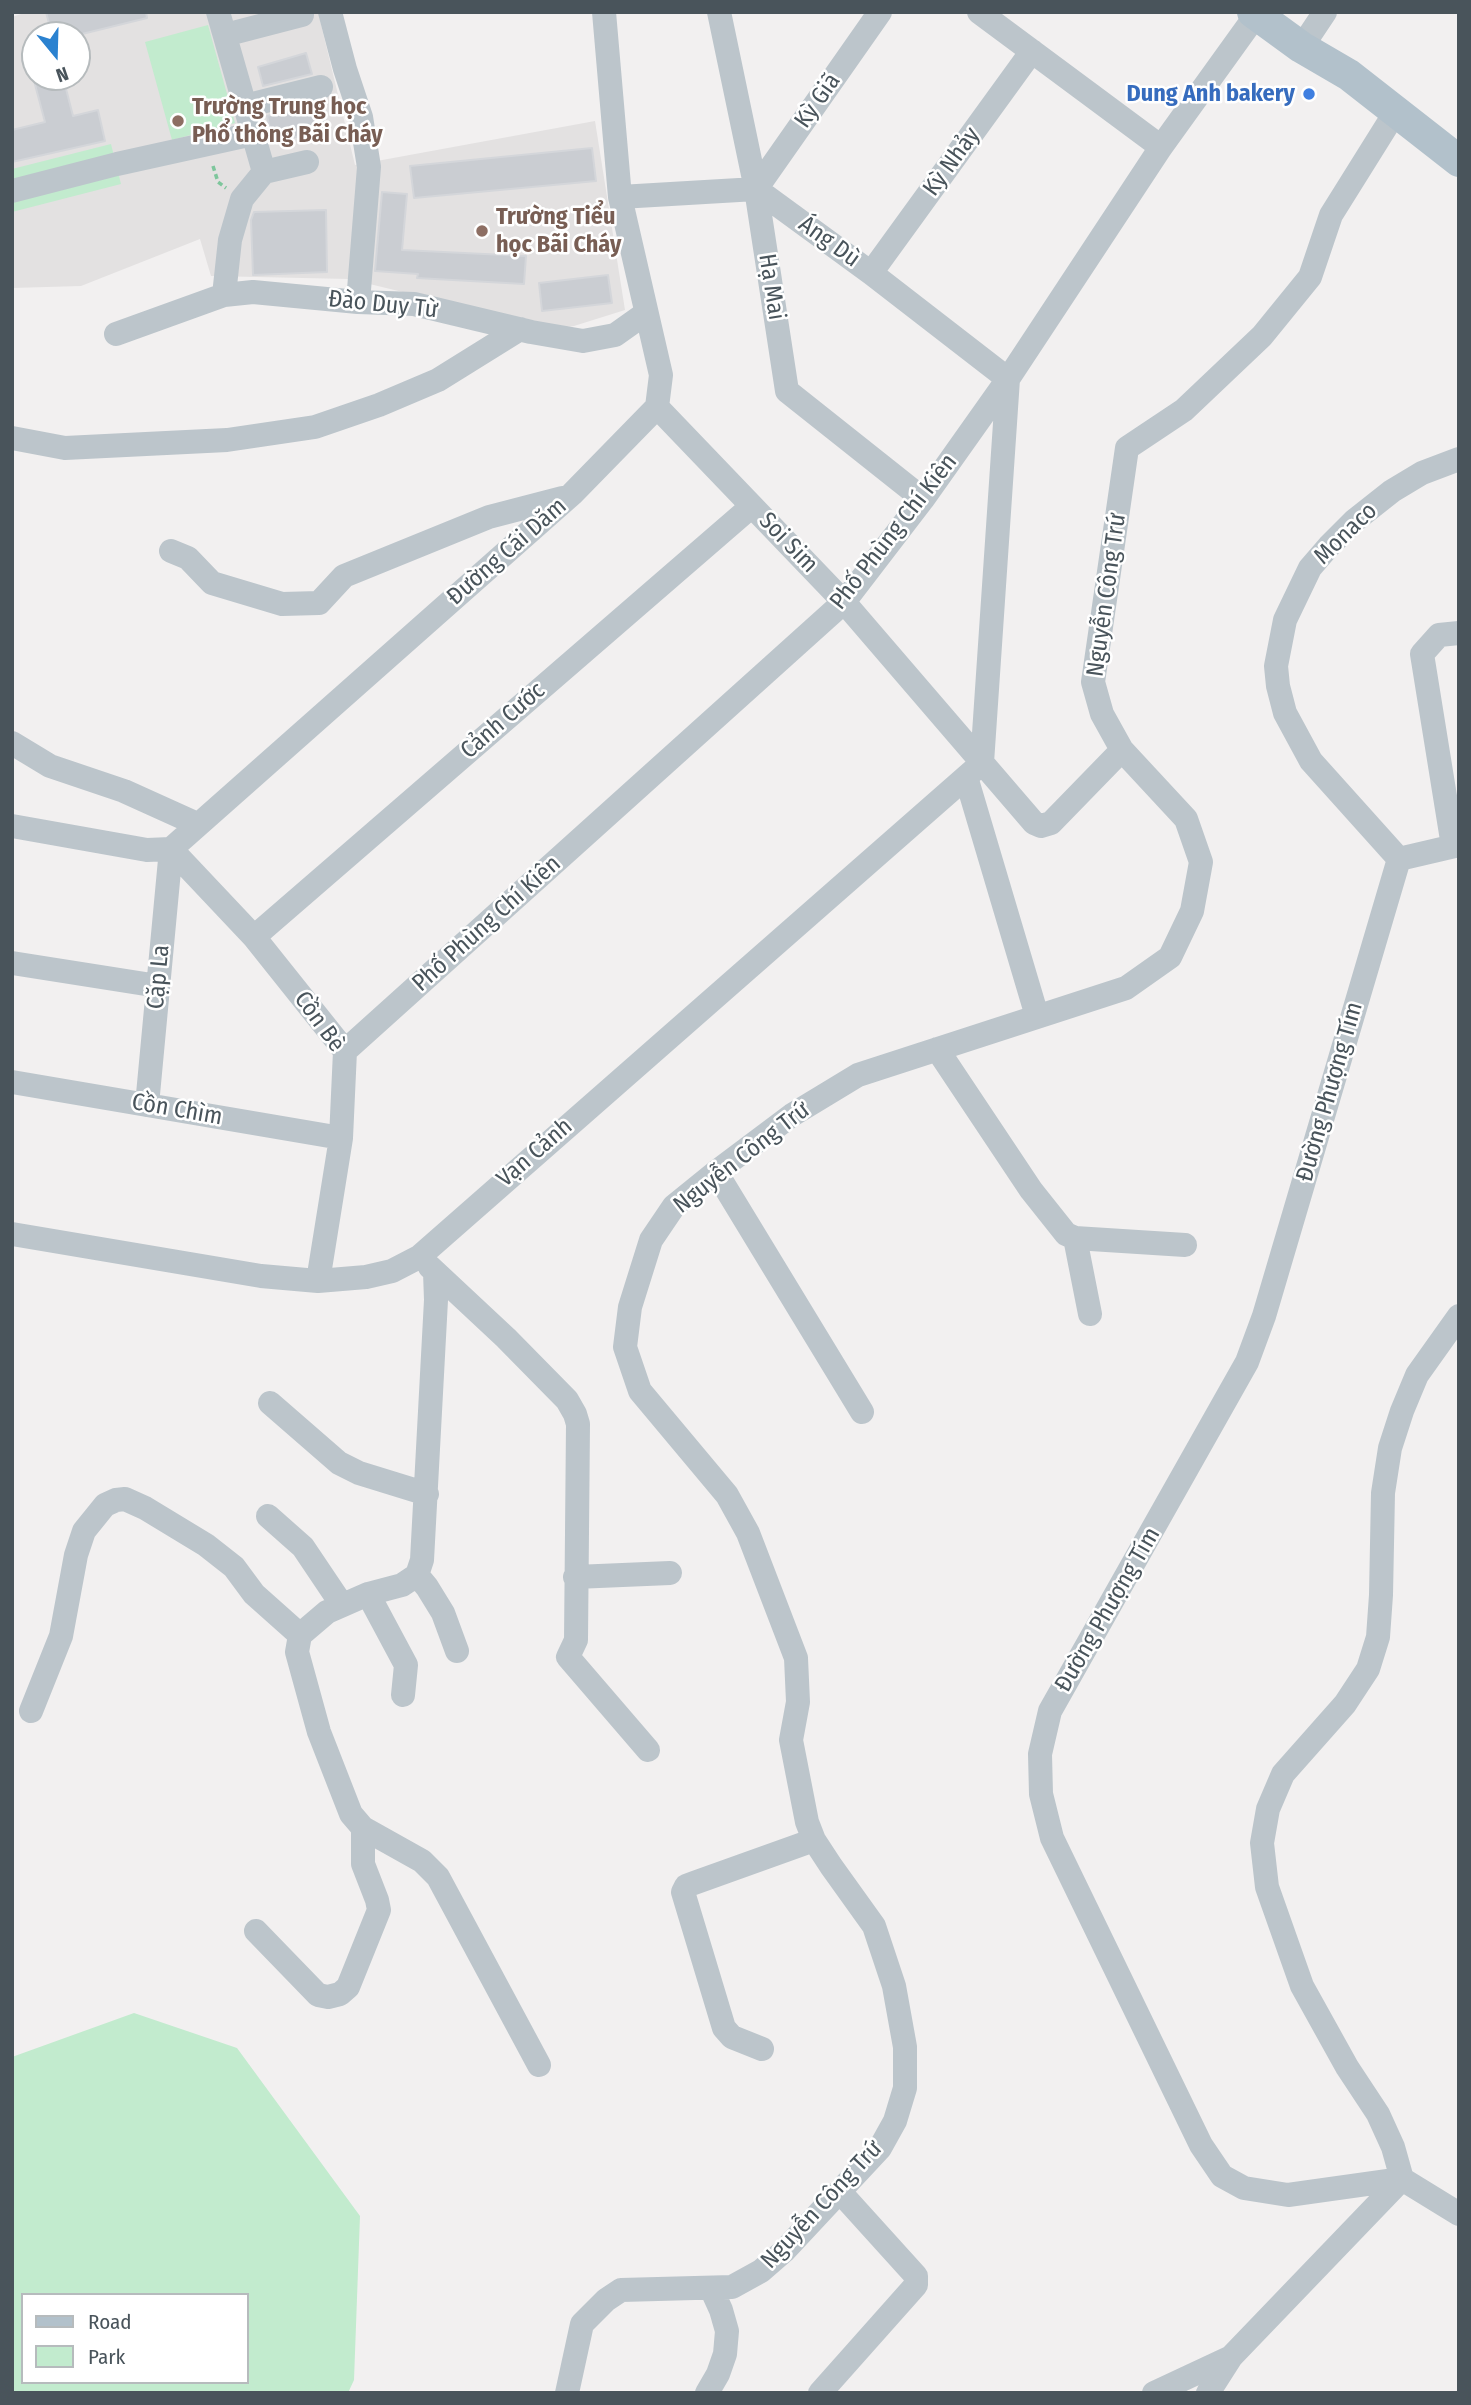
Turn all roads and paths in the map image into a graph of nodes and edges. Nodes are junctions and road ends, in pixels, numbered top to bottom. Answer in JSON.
{"nodes":[{"id":1,"x":330,"y":12,"type":"edge"},
{"id":2,"x":604,"y":12,"type":"edge"},
{"id":3,"x":719,"y":12,"type":"edge"},
{"id":4,"x":880,"y":12,"type":"edge"},
{"id":5,"x":979,"y":12,"type":"edge"},
{"id":6,"x":1261,"y":13,"type":"edge"},
{"id":7,"x":302,"y":15,"type":"dead end"},
{"id":8,"x":222,"y":24,"type":"edge"},
{"id":9,"x":1317,"y":24,"type":"edge"},
{"id":10,"x":1032,"y":51,"type":"junction"},
{"id":11,"x":1349,"y":75,"type":"junction"},
{"id":12,"x":321,"y":87,"type":"dead end"},
{"id":13,"x":245,"y":106,"type":"junction"},
{"id":14,"x":1396,"y":111,"type":"junction"},
{"id":15,"x":253,"y":134,"type":"junction"},
{"id":16,"x":1161,"y":146,"type":"junction"},
{"id":17,"x":1459,"y":161,"type":"edge"},
{"id":18,"x":307,"y":162,"type":"dead end"},
{"id":19,"x":264,"y":172,"type":"junction"},
{"id":20,"x":756,"y":189,"type":"junction"},
{"id":21,"x":12,"y":191,"type":"edge"},
{"id":22,"x":620,"y":197,"type":"junction"},
{"id":23,"x":871,"y":272,"type":"junction"},
{"id":24,"x":224,"y":295,"type":"junction"},
{"id":25,"x":358,"y":302,"type":"junction"},
{"id":26,"x":646,"y":313,"type":"junction"},
{"id":27,"x":520,"y":329,"type":"junction"},
{"id":28,"x":116,"y":334,"type":"dead end"},
{"id":29,"x":1008,"y":379,"type":"junction"},
{"id":30,"x":657,"y":407,"type":"junction"},
{"id":31,"x":12,"y":438,"type":"edge"},
{"id":32,"x":1459,"y":460,"type":"edge"},
{"id":33,"x":572,"y":494,"type":"junction"},
{"id":34,"x":923,"y":499,"type":"junction"},
{"id":35,"x":752,"y":506,"type":"junction"},
{"id":36,"x":171,"y":551,"type":"dead end"},
{"id":37,"x":844,"y":602,"type":"junction"},
{"id":38,"x":1459,"y":633,"type":"edge"},
{"id":39,"x":12,"y":743,"type":"edge"},
{"id":40,"x":1122,"y":750,"type":"junction"},
{"id":41,"x":974,"y":770,"type":"junction"},
{"id":42,"x":197,"y":824,"type":"junction"},
{"id":43,"x":12,"y":826,"type":"edge"},
{"id":44,"x":1456,"y":845,"type":"edge"},
{"id":45,"x":171,"y":849,"type":"junction"},
{"id":46,"x":1399,"y":859,"type":"junction"},
{"id":47,"x":254,"y":936,"type":"junction"},
{"id":48,"x":12,"y":963,"type":"edge"},
{"id":49,"x":158,"y":986,"type":"junction"},
{"id":50,"x":1037,"y":1016,"type":"junction"},
{"id":51,"x":937,"y":1049,"type":"junction"},
{"id":52,"x":345,"y":1051,"type":"junction"},
{"id":53,"x":12,"y":1082,"type":"edge"},
{"id":54,"x":148,"y":1105,"type":"junction"},
{"id":55,"x":341,"y":1138,"type":"junction"},
{"id":56,"x":716,"y":1172,"type":"junction"},
{"id":57,"x":12,"y":1234,"type":"edge"},
{"id":58,"x":1075,"y":1238,"type":"junction"},
{"id":59,"x":1185,"y":1245,"type":"dead end"},
{"id":60,"x":427,"y":1264,"type":"junction"},
{"id":61,"x":318,"y":1281,"type":"junction"},
{"id":62,"x":1090,"y":1314,"type":"dead end"},
{"id":63,"x":1459,"y":1316,"type":"edge"},
{"id":64,"x":270,"y":1404,"type":"dead end"},
{"id":65,"x":862,"y":1412,"type":"dead end"},
{"id":66,"x":426,"y":1494,"type":"junction"},
{"id":67,"x":268,"y":1516,"type":"dead end"},
{"id":68,"x":670,"y":1573,"type":"dead end"},
{"id":69,"x":417,"y":1575,"type":"junction"},
{"id":70,"x":575,"y":1577,"type":"junction"},
{"id":71,"x":368,"y":1594,"type":"junction"},
{"id":72,"x":342,"y":1605,"type":"junction"},
{"id":73,"x":299,"y":1635,"type":"junction"},
{"id":74,"x":457,"y":1651,"type":"dead end"},
{"id":75,"x":403,"y":1695,"type":"dead end"},
{"id":76,"x":31,"y":1711,"type":"dead end"},
{"id":77,"x":648,"y":1749,"type":"dead end"},
{"id":78,"x":363,"y":1828,"type":"junction"},
{"id":79,"x":814,"y":1840,"type":"junction"},
{"id":80,"x":256,"y":1931,"type":"dead end"},
{"id":81,"x":762,"y":2049,"type":"dead end"},
{"id":82,"x":539,"y":2065,"type":"dead end"},
{"id":83,"x":1402,"y":2179,"type":"junction"},
{"id":84,"x":840,"y":2192,"type":"junction"},
{"id":85,"x":1459,"y":2214,"type":"edge"},
{"id":86,"x":711,"y":2288,"type":"junction"},
{"id":87,"x":1231,"y":2357,"type":"junction"},
{"id":88,"x":567,"y":2393,"type":"edge"},
{"id":89,"x":707,"y":2393,"type":"edge"},
{"id":90,"x":820,"y":2393,"type":"edge"},
{"id":91,"x":1154,"y":2393,"type":"edge"},
{"id":92,"x":1208,"y":2393,"type":"edge"}],
"edges":[{"from":1,"to":25,"type":"street"},
{"from":2,"to":22,"type":"street"},
{"from":3,"to":20,"type":"street","name":"Hạ Mai"},
{"from":4,"to":20,"type":"street","name":"Kỳ Giã"},
{"from":5,"to":10,"type":"street"},
{"from":6,"to":9,"type":"main road"},
{"from":6,"to":11,"type":"main road"},
{"from":6,"to":16,"type":"street","name":"Phố Phùng Chí Kiên"},
{"from":7,"to":8,"type":"street"},
{"from":8,"to":13,"type":"street"},
{"from":9,"to":11,"type":"main road"},
{"from":10,"to":16,"type":"street"},
{"from":10,"to":23,"type":"street","name":"Kỳ Nhảy"},
{"from":11,"to":14,"type":"main road"},
{"from":12,"to":13,"type":"street"},
{"from":13,"to":15,"type":"street"},
{"from":14,"to":17,"type":"main road"},
{"from":14,"to":40,"type":"street","name":"Nguyễn Công Trứ"},
{"from":15,"to":19,"type":"street"},
{"from":15,"to":21,"type":"street"},
{"from":16,"to":29,"type":"street","name":"Phố Phùng Chí Kiên"},
{"from":18,"to":19,"type":"street"},
{"from":19,"to":24,"type":"street"},
{"from":20,"to":22,"type":"street"},
{"from":20,"to":23,"type":"street","name":"Áng Dù"},
{"from":20,"to":34,"type":"street","name":"Hạ Mai"},
{"from":22,"to":26,"type":"street"},
{"from":23,"to":29,"type":"street","name":"Áng Dù"},
{"from":24,"to":25,"type":"street","name":"Đào Duy Từ"},
{"from":24,"to":28,"type":"street","name":"Đào Duy Từ"},
{"from":25,"to":27,"type":"street","name":"Đào Duy Từ"},
{"from":26,"to":27,"type":"street","name":"Đào Duy Từ"},
{"from":26,"to":30,"type":"street"},
{"from":27,"to":31,"type":"street"},
{"from":29,"to":34,"type":"street","name":"Phố Phùng Chí Kiên"},
{"from":29,"to":41,"type":"street"},
{"from":30,"to":33,"type":"street","name":"Đường Cái Dăm"},
{"from":30,"to":35,"type":"street","name":"Soi Sim"},
{"from":32,"to":46,"type":"street","name":"Monaco"},
{"from":33,"to":36,"type":"street"},
{"from":33,"to":42,"type":"street","name":"Đường Cái Dăm"},
{"from":34,"to":37,"type":"street","name":"Phố Phùng Chí Kiên"},
{"from":35,"to":37,"type":"street","name":"Soi Sim"},
{"from":35,"to":47,"type":"street","name":"Cảnh Cước"},
{"from":37,"to":41,"type":"street","name":"Soi Sim"},
{"from":37,"to":52,"type":"street","name":"Phố Phùng Chí Kiên"},
{"from":38,"to":44,"type":"street"},
{"from":39,"to":42,"type":"street"},
{"from":40,"to":41,"type":"street","name":"Soi Sim"},
{"from":40,"to":50,"type":"street","name":"Nguyễn Công Trứ"},
{"from":41,"to":50,"type":"street"},
{"from":41,"to":60,"type":"street","name":"Vạn Cảnh"},
{"from":42,"to":45,"type":"street","name":"Đường Cái Dăm"},
{"from":43,"to":45,"type":"street"},
{"from":44,"to":46,"type":"street"},
{"from":45,"to":47,"type":"street","name":"Cồn Bè"},
{"from":45,"to":49,"type":"street","name":"Cặp La"},
{"from":46,"to":83,"type":"street","name":"Đường Phượng Tím"},
{"from":47,"to":52,"type":"street","name":"Cồn Bè"},
{"from":48,"to":49,"type":"street"},
{"from":49,"to":54,"type":"street","name":"Cặp La"},
{"from":50,"to":51,"type":"street","name":"Nguyễn Công Trứ"},
{"from":51,"to":56,"type":"street","name":"Nguyễn Công Trứ"},
{"from":51,"to":58,"type":"street"},
{"from":52,"to":55,"type":"street","name":"Cồn Bè"},
{"from":53,"to":54,"type":"street","name":"Cồn Chìm"},
{"from":54,"to":55,"type":"street","name":"Cồn Chìm"},
{"from":55,"to":61,"type":"street","name":"Cồn Bè"},
{"from":56,"to":65,"type":"street"},
{"from":56,"to":79,"type":"street","name":"Nguyễn Công Trứ"},
{"from":57,"to":61,"type":"street","name":"Vạn Cảnh"},
{"from":58,"to":59,"type":"street"},
{"from":58,"to":62,"type":"street"},
{"from":60,"to":61,"type":"street","name":"Vạn Cảnh"},
{"from":60,"to":66,"type":"street"},
{"from":60,"to":70,"type":"street"},
{"from":63,"to":83,"type":"street"},
{"from":64,"to":66,"type":"street"},
{"from":66,"to":69,"type":"street"},
{"from":67,"to":72,"type":"street"},
{"from":68,"to":70,"type":"street"},
{"from":69,"to":71,"type":"street"},
{"from":69,"to":74,"type":"street"},
{"from":70,"to":77,"type":"street"},
{"from":71,"to":72,"type":"street"},
{"from":71,"to":75,"type":"street"},
{"from":72,"to":73,"type":"street"},
{"from":73,"to":76,"type":"street"},
{"from":73,"to":78,"type":"street"},
{"from":78,"to":80,"type":"street"},
{"from":78,"to":82,"type":"street"},
{"from":79,"to":81,"type":"street"},
{"from":79,"to":84,"type":"street","name":"Nguyễn Công Trứ"},
{"from":83,"to":85,"type":"street"},
{"from":83,"to":87,"type":"street"},
{"from":84,"to":86,"type":"street","name":"Nguyễn Công Trứ"},
{"from":84,"to":90,"type":"street"},
{"from":86,"to":88,"type":"street","name":"Nguyễn Công Trứ"},
{"from":86,"to":89,"type":"street"},
{"from":87,"to":91,"type":"street"},
{"from":87,"to":92,"type":"street"}]}
